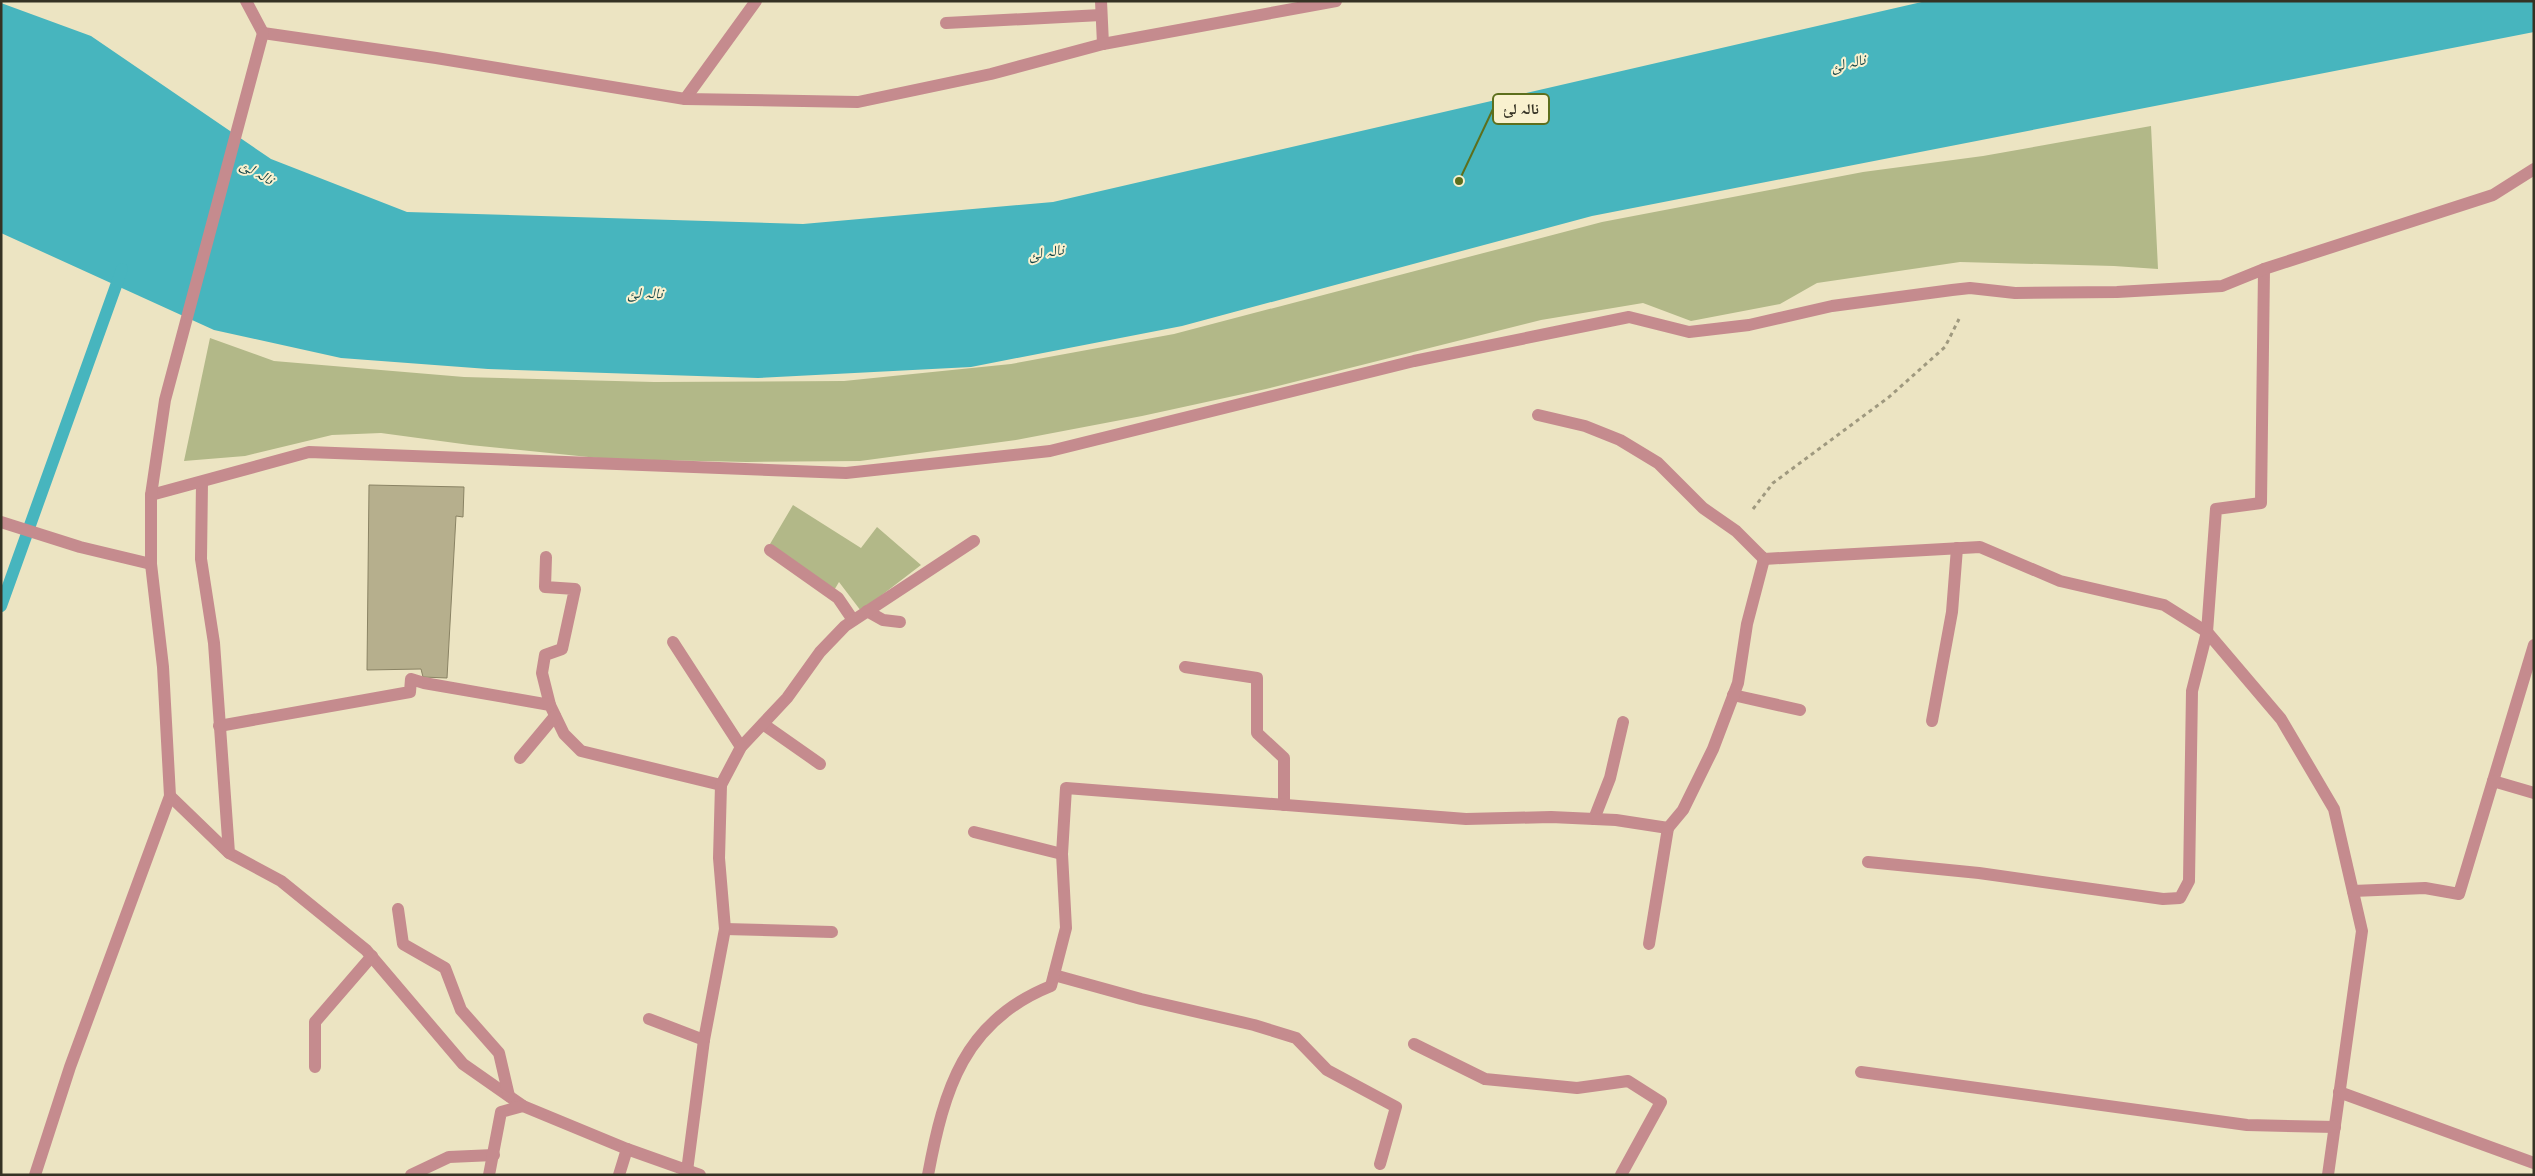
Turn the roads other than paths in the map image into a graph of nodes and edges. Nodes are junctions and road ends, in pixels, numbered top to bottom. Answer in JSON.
{"nodes":[{"id":1,"x":246,"y":1,"type":"edge"},
{"id":2,"x":756,"y":1,"type":"edge"},
{"id":3,"x":1101,"y":1,"type":"edge"},
{"id":4,"x":1336,"y":1,"type":"edge"},
{"id":5,"x":1312,"y":3,"type":"edge"},
{"id":6,"x":1101,"y":15,"type":"junction"},
{"id":7,"x":946,"y":23,"type":"dead end"},
{"id":8,"x":263,"y":32,"type":"junction"},
{"id":9,"x":1104,"y":44,"type":"junction"},
{"id":10,"x":685,"y":99,"type":"junction"},
{"id":11,"x":2534,"y":169,"type":"edge"},
{"id":12,"x":2264,"y":269,"type":"junction"},
{"id":13,"x":1538,"y":415,"type":"dead end"},
{"id":14,"x":202,"y":482,"type":"junction"},
{"id":15,"x":152,"y":495,"type":"junction"},
{"id":16,"x":1,"y":522,"type":"edge"},
{"id":17,"x":974,"y":541,"type":"dead end"},
{"id":18,"x":1957,"y":548,"type":"junction"},
{"id":19,"x":770,"y":550,"type":"dead end"},
{"id":20,"x":546,"y":557,"type":"dead end"},
{"id":21,"x":1764,"y":559,"type":"junction"},
{"id":22,"x":151,"y":564,"type":"junction"},
{"id":23,"x":867,"y":611,"type":"junction"},
{"id":24,"x":853,"y":620,"type":"junction"},
{"id":25,"x":900,"y":622,"type":"dead end"},
{"id":26,"x":2207,"y":632,"type":"junction"},
{"id":27,"x":673,"y":642,"type":"dead end"},
{"id":28,"x":2534,"y":645,"type":"edge"},
{"id":29,"x":1185,"y":667,"type":"dead end"},
{"id":30,"x":1733,"y":696,"type":"junction"},
{"id":31,"x":1800,"y":710,"type":"dead end"},
{"id":32,"x":553,"y":711,"type":"junction"},
{"id":33,"x":1932,"y":721,"type":"dead end"},
{"id":34,"x":1623,"y":722,"type":"dead end"},
{"id":35,"x":764,"y":724,"type":"junction"},
{"id":36,"x":218,"y":726,"type":"junction"},
{"id":37,"x":741,"y":747,"type":"junction"},
{"id":38,"x":520,"y":758,"type":"dead end"},
{"id":39,"x":820,"y":764,"type":"dead end"},
{"id":40,"x":2493,"y":781,"type":"junction"},
{"id":41,"x":721,"y":784,"type":"junction"},
{"id":42,"x":2534,"y":793,"type":"edge"},
{"id":43,"x":170,"y":796,"type":"junction"},
{"id":44,"x":1284,"y":805,"type":"junction"},
{"id":45,"x":1594,"y":819,"type":"junction"},
{"id":46,"x":1668,"y":828,"type":"junction"},
{"id":47,"x":974,"y":832,"type":"dead end"},
{"id":48,"x":229,"y":853,"type":"junction"},
{"id":49,"x":1062,"y":854,"type":"junction"},
{"id":50,"x":1868,"y":862,"type":"dead end"},
{"id":51,"x":2353,"y":891,"type":"junction"},
{"id":52,"x":398,"y":909,"type":"dead end"},
{"id":53,"x":725,"y":929,"type":"junction"},
{"id":54,"x":832,"y":932,"type":"dead end"},
{"id":55,"x":1649,"y":944,"type":"dead end"},
{"id":56,"x":372,"y":956,"type":"junction"},
{"id":57,"x":1054,"y":975,"type":"junction"},
{"id":58,"x":649,"y":1019,"type":"dead end"},
{"id":59,"x":704,"y":1040,"type":"junction"},
{"id":60,"x":1414,"y":1044,"type":"dead end"},
{"id":61,"x":315,"y":1067,"type":"dead end"},
{"id":62,"x":1861,"y":1072,"type":"dead end"},
{"id":63,"x":2339,"y":1092,"type":"junction"},
{"id":64,"x":509,"y":1096,"type":"junction"},
{"id":65,"x":523,"y":1106,"type":"junction"},
{"id":66,"x":2335,"y":1128,"type":"junction"},
{"id":67,"x":627,"y":1149,"type":"junction"},
{"id":68,"x":494,"y":1155,"type":"junction"},
{"id":69,"x":2534,"y":1163,"type":"edge"},
{"id":70,"x":1380,"y":1164,"type":"dead end"},
{"id":71,"x":688,"y":1171,"type":"junction"},
{"id":72,"x":35,"y":1175,"type":"edge"},
{"id":73,"x":411,"y":1175,"type":"edge"},
{"id":74,"x":489,"y":1175,"type":"edge"},
{"id":75,"x":619,"y":1175,"type":"edge"},
{"id":76,"x":700,"y":1175,"type":"edge"},
{"id":77,"x":928,"y":1175,"type":"edge"},
{"id":78,"x":1621,"y":1175,"type":"edge"},
{"id":79,"x":2328,"y":1175,"type":"edge"}],
"edges":[{"from":1,"to":8,"type":"street"},
{"from":2,"to":10,"type":"street"},
{"from":3,"to":6,"type":"street"},
{"from":4,"to":5,"type":"street"},
{"from":5,"to":9,"type":"street"},
{"from":6,"to":7,"type":"street"},
{"from":6,"to":9,"type":"street"},
{"from":8,"to":10,"type":"street"},
{"from":8,"to":15,"type":"street"},
{"from":9,"to":10,"type":"street"},
{"from":11,"to":12,"type":"street"},
{"from":12,"to":14,"type":"street"},
{"from":12,"to":26,"type":"street"},
{"from":13,"to":21,"type":"street"},
{"from":14,"to":15,"type":"street"},
{"from":14,"to":36,"type":"street"},
{"from":15,"to":22,"type":"street"},
{"from":16,"to":22,"type":"street"},
{"from":17,"to":23,"type":"street"},
{"from":18,"to":21,"type":"street"},
{"from":18,"to":26,"type":"street"},
{"from":18,"to":33,"type":"street"},
{"from":19,"to":24,"type":"street"},
{"from":20,"to":32,"type":"street"},
{"from":21,"to":30,"type":"street"},
{"from":22,"to":43,"type":"street"},
{"from":23,"to":24,"type":"street"},
{"from":23,"to":25,"type":"street"},
{"from":24,"to":35,"type":"street"},
{"from":26,"to":50,"type":"street"},
{"from":26,"to":51,"type":"street"},
{"from":27,"to":37,"type":"street"},
{"from":28,"to":40,"type":"street"},
{"from":29,"to":44,"type":"street"},
{"from":30,"to":31,"type":"street"},
{"from":30,"to":46,"type":"street"},
{"from":32,"to":36,"type":"street"},
{"from":32,"to":38,"type":"street"},
{"from":32,"to":41,"type":"street"},
{"from":34,"to":45,"type":"street"},
{"from":35,"to":37,"type":"street"},
{"from":35,"to":39,"type":"street"},
{"from":36,"to":48,"type":"street"},
{"from":37,"to":41,"type":"street"},
{"from":40,"to":42,"type":"street"},
{"from":40,"to":51,"type":"street"},
{"from":41,"to":53,"type":"street"},
{"from":43,"to":48,"type":"street"},
{"from":43,"to":72,"type":"street"},
{"from":44,"to":45,"type":"street"},
{"from":44,"to":49,"type":"street"},
{"from":45,"to":46,"type":"street"},
{"from":46,"to":55,"type":"street"},
{"from":47,"to":49,"type":"street"},
{"from":48,"to":56,"type":"street"},
{"from":49,"to":57,"type":"street"},
{"from":51,"to":63,"type":"street"},
{"from":52,"to":64,"type":"street"},
{"from":53,"to":54,"type":"street"},
{"from":53,"to":59,"type":"street"},
{"from":56,"to":61,"type":"street"},
{"from":56,"to":64,"type":"street"},
{"from":57,"to":70,"type":"street"},
{"from":57,"to":77,"type":"street"},
{"from":58,"to":59,"type":"street"},
{"from":59,"to":71,"type":"street"},
{"from":60,"to":78,"type":"street"},
{"from":62,"to":66,"type":"street"},
{"from":63,"to":66,"type":"street"},
{"from":63,"to":69,"type":"street"},
{"from":64,"to":65,"type":"street"},
{"from":65,"to":67,"type":"street"},
{"from":65,"to":68,"type":"street"},
{"from":66,"to":79,"type":"street"},
{"from":67,"to":71,"type":"street"},
{"from":67,"to":75,"type":"street"},
{"from":68,"to":73,"type":"street"},
{"from":68,"to":74,"type":"street"},
{"from":71,"to":76,"type":"street"}]}
